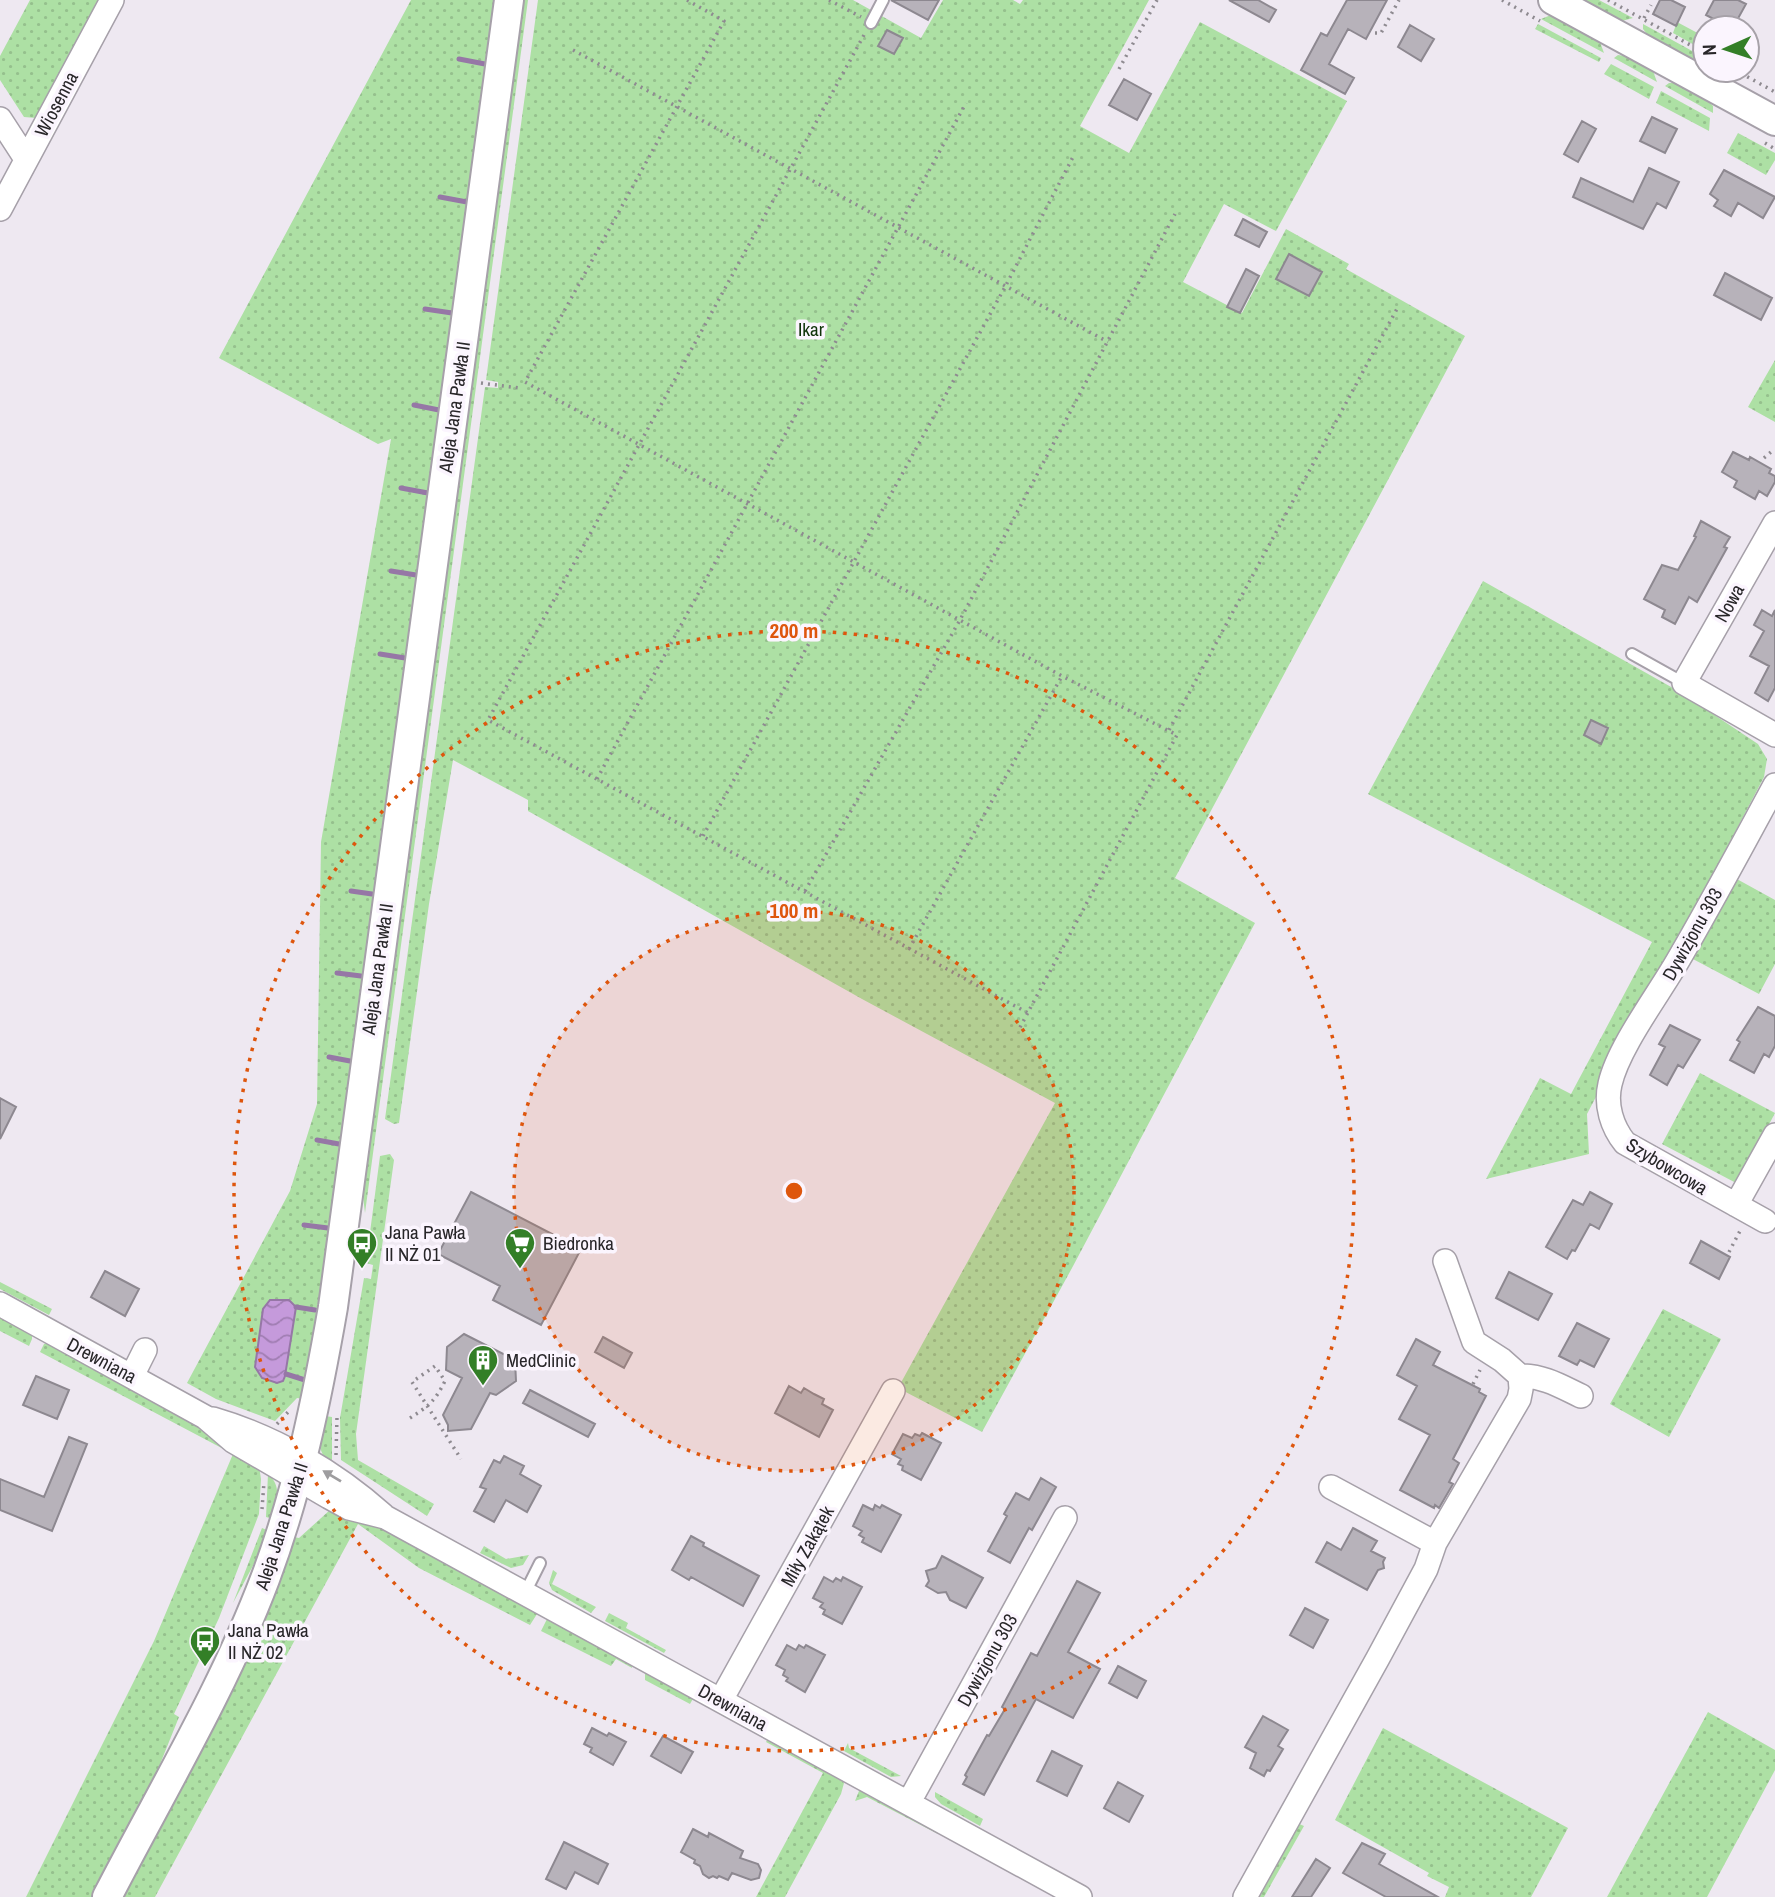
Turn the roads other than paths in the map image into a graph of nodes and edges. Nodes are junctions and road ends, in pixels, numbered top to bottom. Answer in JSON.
{"nodes":[{"id":1,"x":112,"y":0,"type":"edge"},
{"id":2,"x":509,"y":0,"type":"edge"},
{"id":3,"x":883,"y":0,"type":"edge"},
{"id":4,"x":1553,"y":0,"type":"edge"},
{"id":5,"x":871,"y":23,"type":"road end"},
{"id":6,"x":0,"y":119,"type":"edge"},
{"id":7,"x":1775,"y":121,"type":"edge"},
{"id":8,"x":26,"y":159,"type":"junction"},
{"id":9,"x":0,"y":209,"type":"edge"},
{"id":10,"x":1775,"y":523,"type":"edge"},
{"id":11,"x":1632,"y":654,"type":"dead end"},
{"id":12,"x":1684,"y":683,"type":"junction"},
{"id":13,"x":1775,"y":735,"type":"edge"},
{"id":14,"x":1775,"y":785,"type":"edge"},
{"id":15,"x":1610,"y":1083,"type":"joint"},
{"id":16,"x":1775,"y":1135,"type":"edge"},
{"id":17,"x":1736,"y":1205,"type":"junction"},
{"id":18,"x":1765,"y":1221,"type":"dead end"},
{"id":19,"x":1445,"y":1261,"type":"dead end"},
{"id":20,"x":0,"y":1304,"type":"edge"},
{"id":21,"x":145,"y":1350,"type":"dead end"},
{"id":22,"x":132,"y":1376,"type":"junction"},
{"id":23,"x":1520,"y":1376,"type":"junction"},
{"id":24,"x":893,"y":1391,"type":"dead end"},
{"id":25,"x":1581,"y":1396,"type":"dead end"},
{"id":26,"x":300,"y":1469,"type":"junction"},
{"id":27,"x":1331,"y":1487,"type":"dead end"},
{"id":28,"x":1065,"y":1518,"type":"dead end"},
{"id":29,"x":1435,"y":1543,"type":"junction"},
{"id":30,"x":540,"y":1563,"type":"dead end"},
{"id":31,"x":525,"y":1593,"type":"junction"},
{"id":32,"x":721,"y":1700,"type":"junction"},
{"id":33,"x":909,"y":1802,"type":"junction"},
{"id":34,"x":107,"y":1897,"type":"edge"},
{"id":35,"x":1080,"y":1897,"type":"edge"},
{"id":36,"x":1245,"y":1897,"type":"edge"}],
"edges":[{"from":1,"to":8,"type":"street","name":"Wiosenna"},
{"from":2,"to":26,"type":"street","name":"Aleja Jana Pawła II"},
{"from":3,"to":5,"type":"lane"},
{"from":4,"to":7,"type":"street"},
{"from":6,"to":8,"type":"street"},
{"from":8,"to":9,"type":"street","name":"Wiosenna"},
{"from":10,"to":12,"type":"street","name":"Nowa"},
{"from":11,"to":12,"type":"lane"},
{"from":12,"to":13,"type":"street"},
{"from":14,"to":15,"type":"street","name":"Dywizjonu 303"},
{"from":15,"to":17,"type":"street","name":"Szybowcowa"},
{"from":16,"to":17,"type":"street"},
{"from":17,"to":18,"type":"street","name":"Szybowcowa"},
{"from":19,"to":23,"type":"street"},
{"from":20,"to":22,"type":"street","name":"Drewniana"},
{"from":21,"to":22,"type":"street"},
{"from":22,"to":26,"type":"street","name":"Drewniana"},
{"from":23,"to":25,"type":"street"},
{"from":23,"to":29,"type":"street"},
{"from":24,"to":32,"type":"street","name":"Miły Zakątek"},
{"from":26,"to":31,"type":"street","name":"Drewniana"},
{"from":26,"to":34,"type":"street","name":"Aleja Jana Pawła II"},
{"from":27,"to":29,"type":"street"},
{"from":28,"to":33,"type":"street","name":"Dywizjonu 303"},
{"from":29,"to":36,"type":"street"},
{"from":30,"to":31,"type":"lane"},
{"from":31,"to":32,"type":"street","name":"Drewniana"},
{"from":32,"to":33,"type":"street","name":"Drewniana"},
{"from":33,"to":35,"type":"street","name":"Drewniana"}]}
